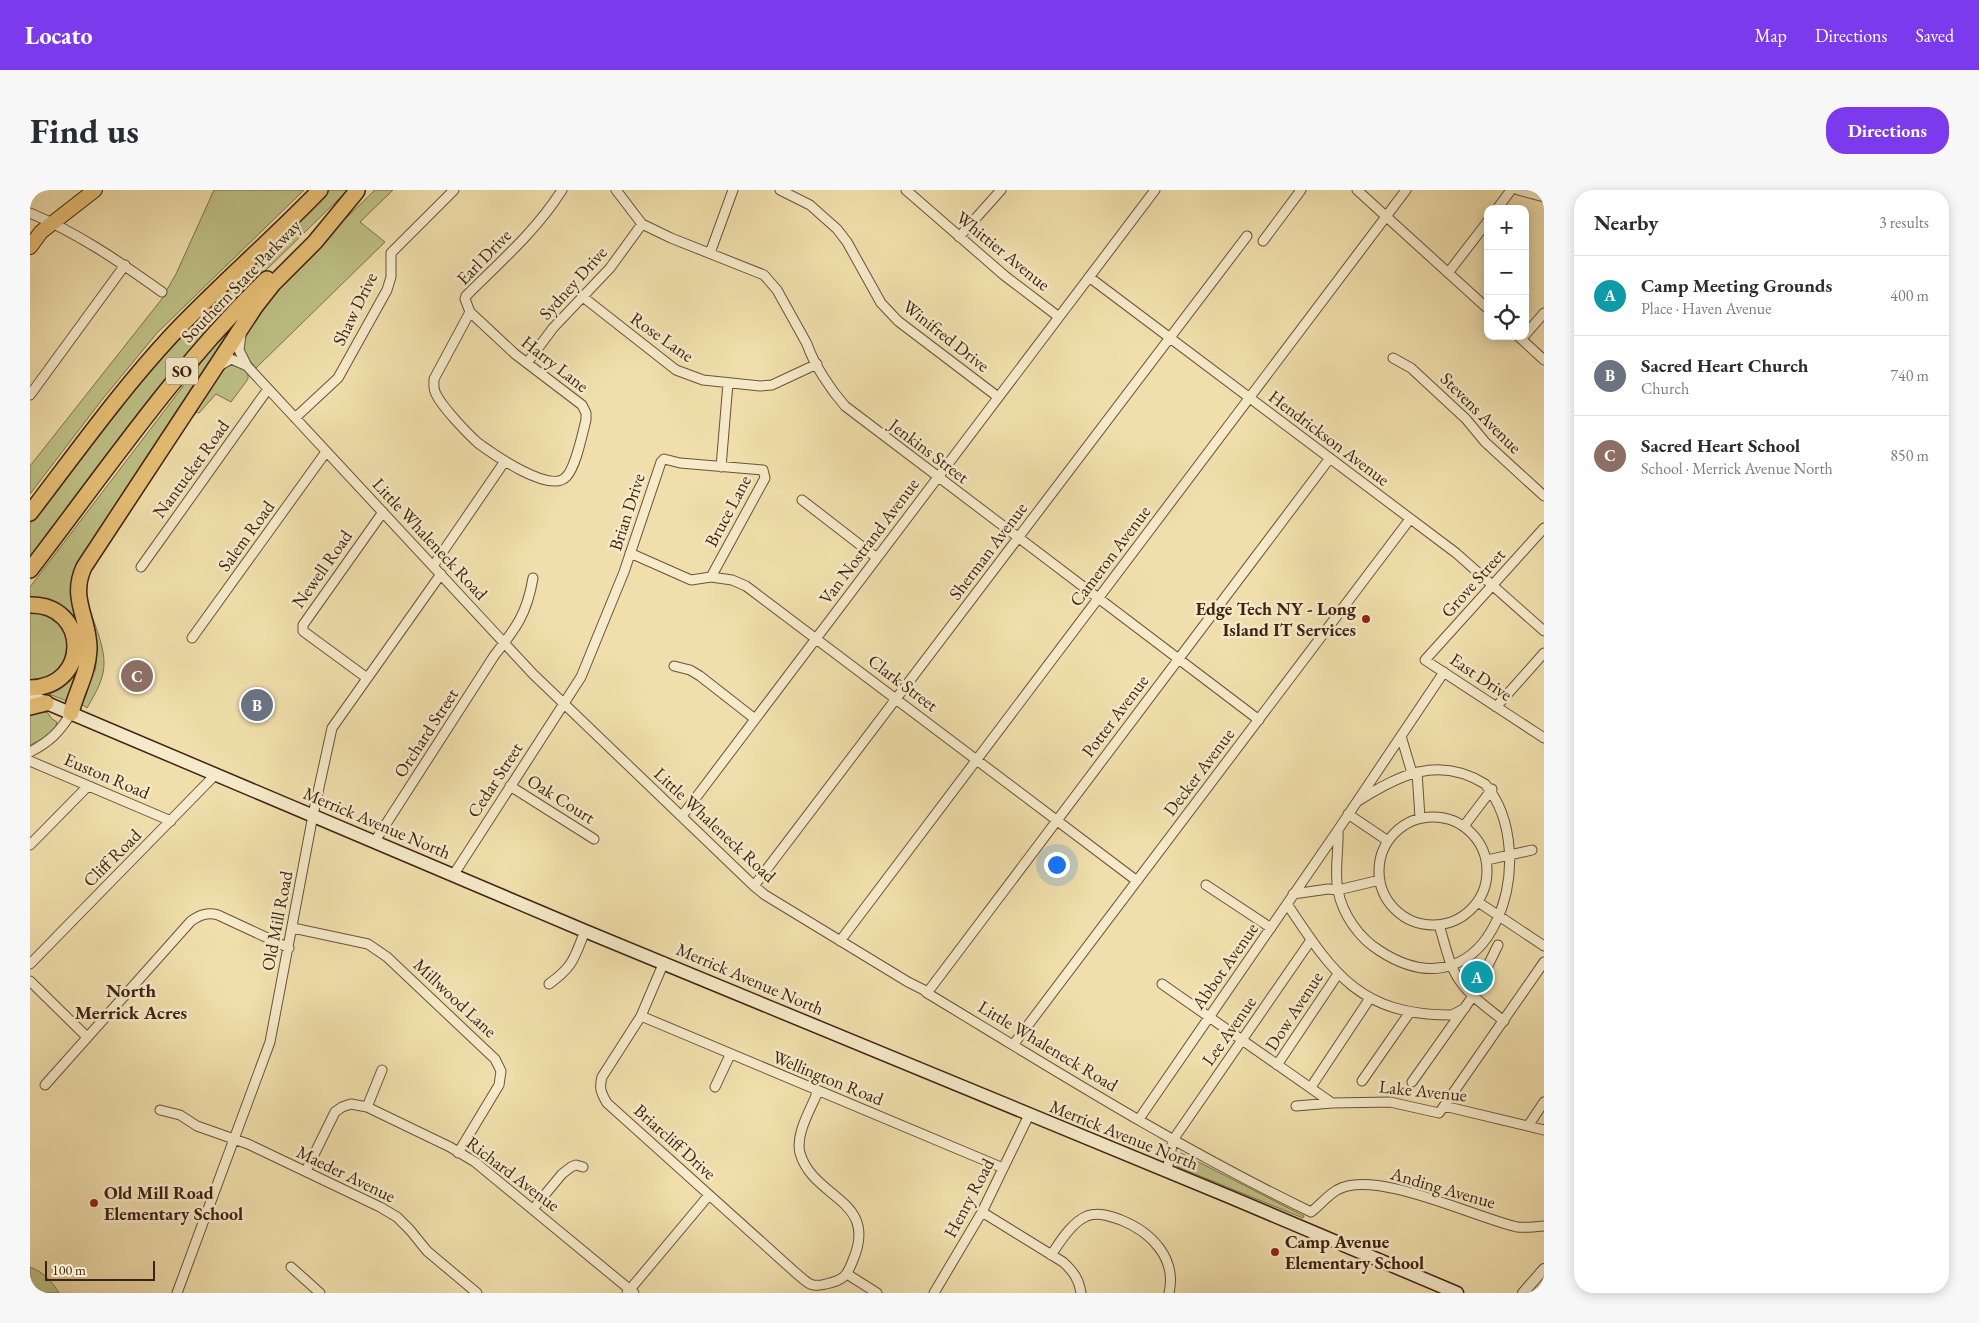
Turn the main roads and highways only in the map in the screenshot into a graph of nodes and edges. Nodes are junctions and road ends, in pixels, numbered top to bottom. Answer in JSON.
{"nodes":[{"id":1,"x":95,"y":190,"type":"edge"},
{"id":2,"x":320,"y":190,"type":"edge"},
{"id":3,"x":357,"y":190,"type":"edge"},
{"id":4,"x":30,"y":246,"type":"edge"},
{"id":5,"x":124,"y":390,"type":"junction"},
{"id":6,"x":30,"y":498,"type":"edge"},
{"id":7,"x":30,"y":514,"type":"edge"},
{"id":8,"x":30,"y":570,"type":"edge"},
{"id":9,"x":30,"y":605,"type":"edge"},
{"id":10,"x":30,"y":688,"type":"edge"},
{"id":11,"x":30,"y":696,"type":"edge"},
{"id":12,"x":46,"y":703,"type":"junction"},
{"id":13,"x":30,"y":707,"type":"edge"},
{"id":14,"x":71,"y":714,"type":"junction"},
{"id":15,"x":1457,"y":1293,"type":"edge"}],
"edges":[{"from":1,"to":4,"type":"main road"},
{"from":2,"to":5,"type":"highway","name":"Southern State Parkway","number":"SO"},
{"from":3,"to":8,"type":"highway","name":"Southern State Parkway","number":"SO"},
{"from":3,"to":14,"type":"highway"},
{"from":5,"to":6,"type":"highway"},
{"from":5,"to":7,"type":"highway","name":"Southern State Parkway","number":"SO"},
{"from":9,"to":10,"type":"highway"},
{"from":11,"to":12,"type":"main road","name":"Merrick Avenue North"},
{"from":12,"to":13,"type":"highway"},
{"from":12,"to":14,"type":"main road","name":"Merrick Avenue North"},
{"from":14,"to":15,"type":"main road","name":"Merrick Avenue North"}]}
